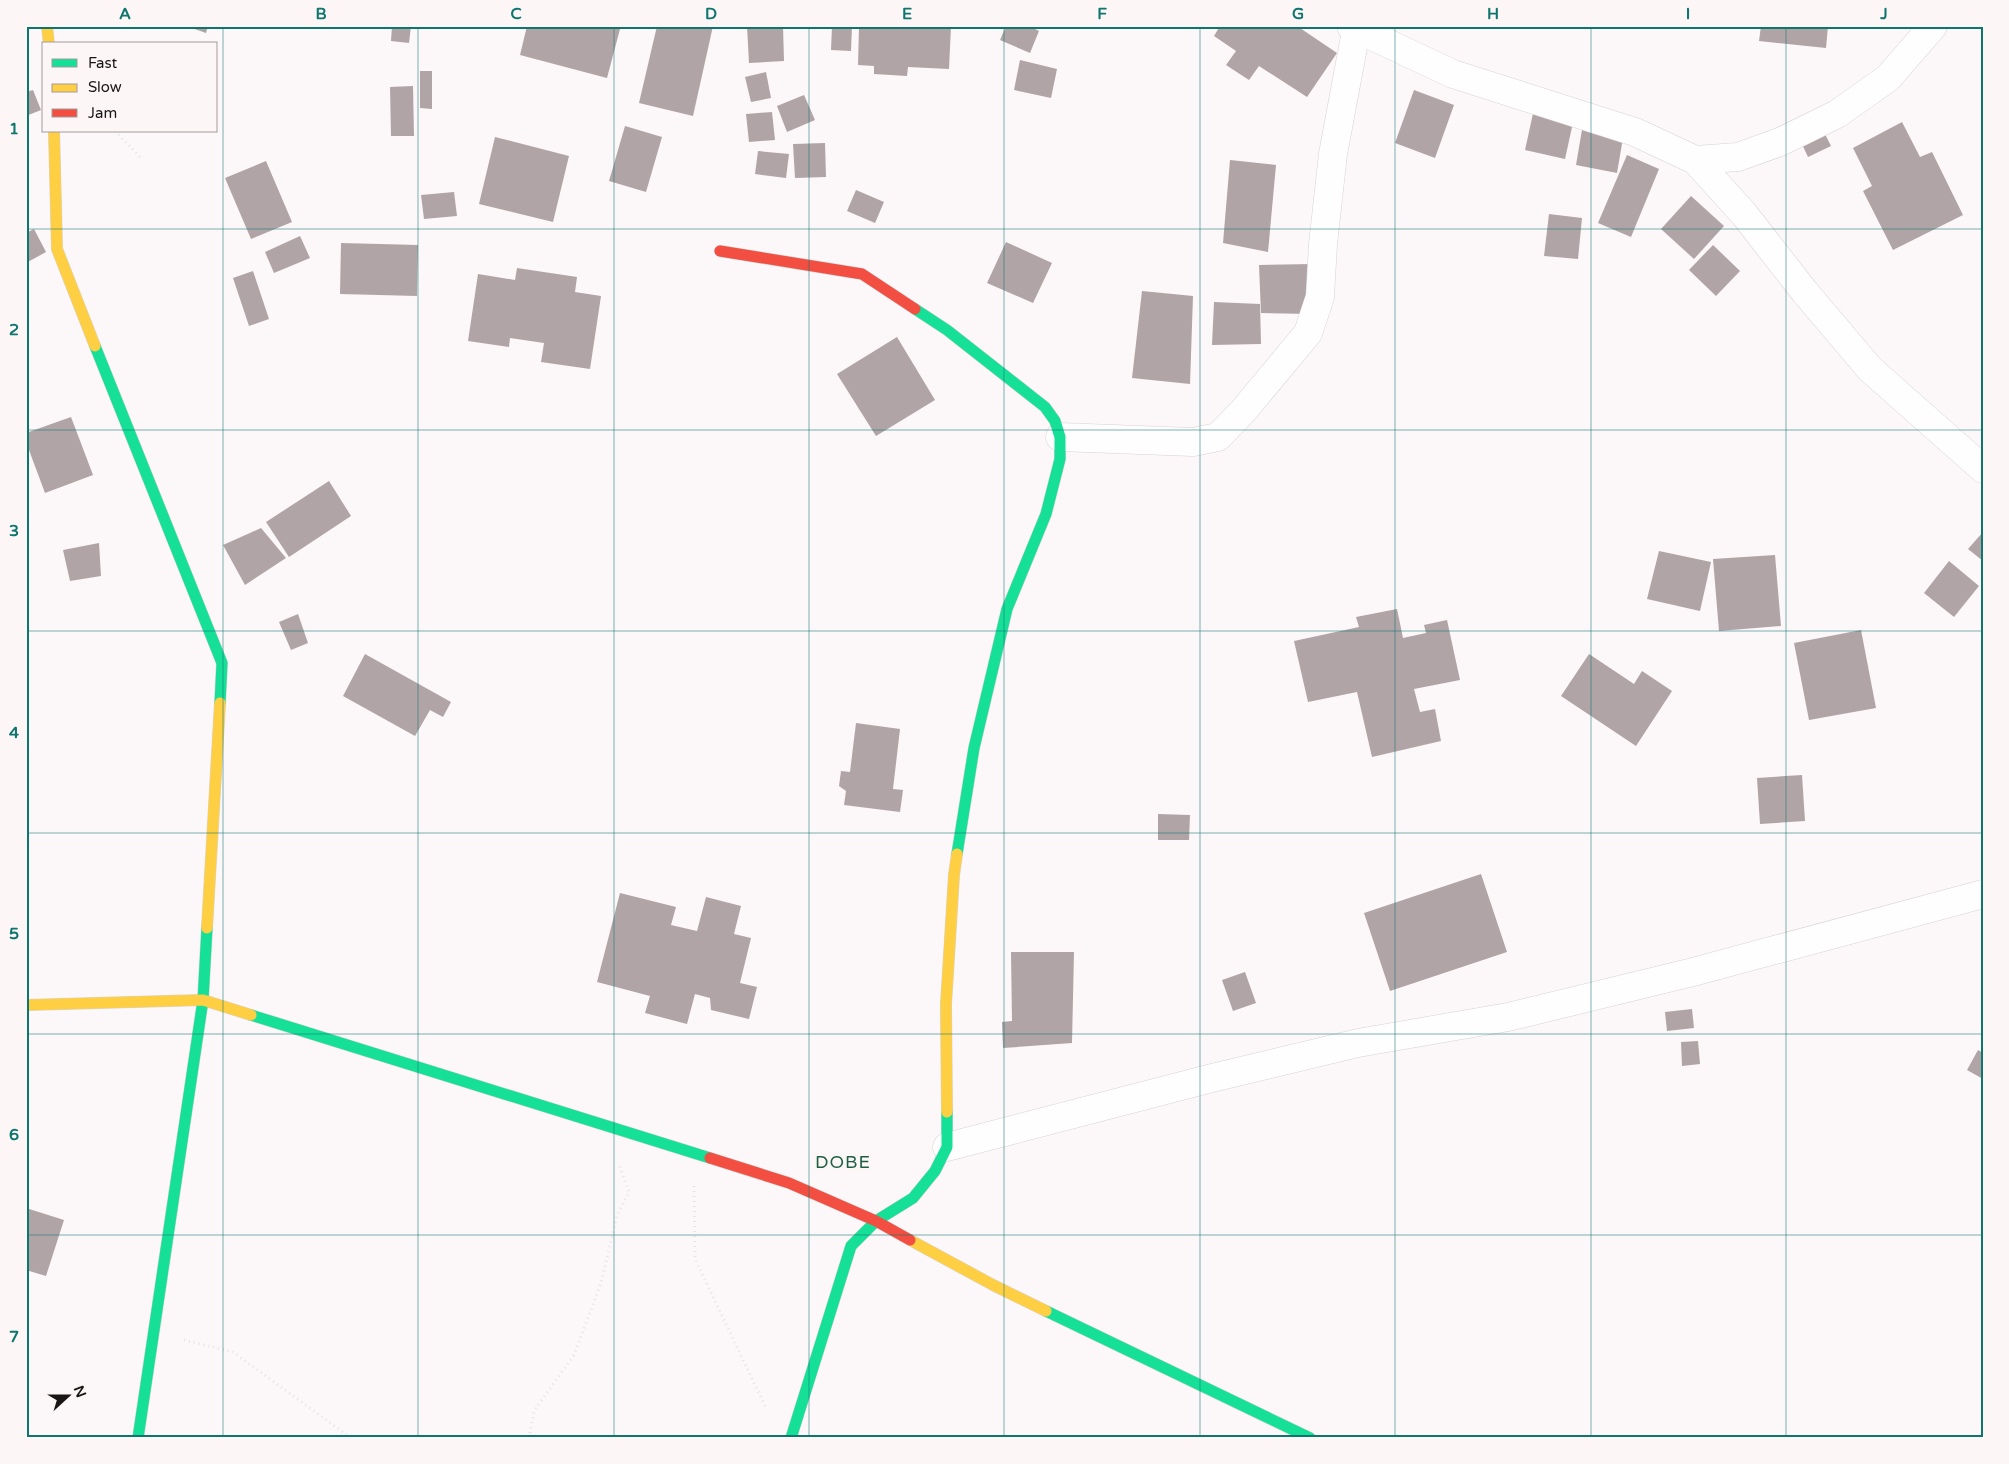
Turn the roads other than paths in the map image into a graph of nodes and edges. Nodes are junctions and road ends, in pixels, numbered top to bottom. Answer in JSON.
{"nodes":[{"id":1,"x":47,"y":26,"type":"edge"},
{"id":2,"x":1933,"y":26,"type":"edge"},
{"id":3,"x":1355,"y":27,"type":"edge"},
{"id":4,"x":49,"y":42,"type":"edge"},
{"id":5,"x":54,"y":132,"type":"edge"},
{"id":6,"x":1695,"y":160,"type":"junction"},
{"id":7,"x":720,"y":251,"type":"dead end"},
{"id":8,"x":1060,"y":437,"type":"junction"},
{"id":9,"x":1983,"y":469,"type":"edge"},
{"id":10,"x":1983,"y":894,"type":"edge"},
{"id":11,"x":203,"y":1000,"type":"junction"},
{"id":12,"x":26,"y":1005,"type":"edge"},
{"id":13,"x":948,"y":1147,"type":"junction"},
{"id":14,"x":876,"y":1220,"type":"junction"},
{"id":15,"x":792,"y":1436,"type":"edge"},
{"id":16,"x":138,"y":1438,"type":"edge"},
{"id":17,"x":1310,"y":1438,"type":"edge"}],
"edges":[{"from":1,"to":4,"type":"street"},
{"from":2,"to":6,"type":"street"},
{"from":3,"to":6,"type":"street"},
{"from":3,"to":8,"type":"street"},
{"from":5,"to":11,"type":"street"},
{"from":6,"to":9,"type":"street"},
{"from":7,"to":8,"type":"street"},
{"from":8,"to":13,"type":"street"},
{"from":10,"to":13,"type":"street"},
{"from":11,"to":12,"type":"street"},
{"from":11,"to":14,"type":"street"},
{"from":11,"to":16,"type":"street"},
{"from":13,"to":14,"type":"street"},
{"from":14,"to":15,"type":"street"},
{"from":14,"to":17,"type":"street"}]}
